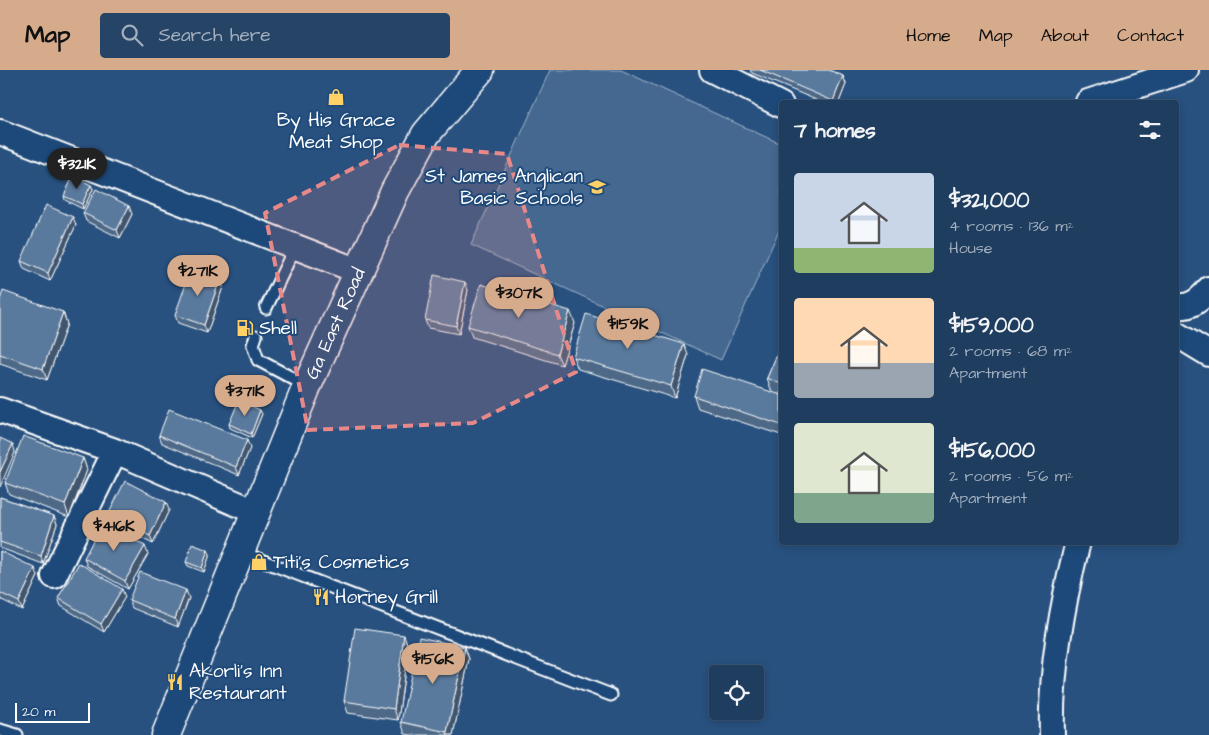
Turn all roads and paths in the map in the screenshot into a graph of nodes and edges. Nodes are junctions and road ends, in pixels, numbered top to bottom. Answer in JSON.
{"nodes":[{"id":1,"x":480,"y":70,"type":"edge"},
{"id":2,"x":1186,"y":70,"type":"edge"},
{"id":3,"x":718,"y":71,"type":"edge"},
{"id":4,"x":1094,"y":100,"type":"edge"},
{"id":5,"x":779,"y":104,"type":"edge"},
{"id":6,"x":0,"y":132,"type":"edge"},
{"id":7,"x":295,"y":247,"type":"junction"},
{"id":8,"x":358,"y":271,"type":"junction"},
{"id":9,"x":1209,"y":289,"type":"edge"},
{"id":10,"x":1179,"y":306,"type":"edge"},
{"id":11,"x":266,"y":308,"type":"dead end"},
{"id":12,"x":256,"y":336,"type":"dead end"},
{"id":13,"x":1179,"y":336,"type":"edge"},
{"id":14,"x":1209,"y":354,"type":"edge"},
{"id":15,"x":307,"y":386,"type":"junction"},
{"id":16,"x":0,"y":410,"type":"edge"},
{"id":17,"x":115,"y":451,"type":"junction"},
{"id":18,"x":256,"y":512,"type":"junction"},
{"id":19,"x":1077,"y":545,"type":"edge"},
{"id":20,"x":240,"y":552,"type":"junction"},
{"id":21,"x":54,"y":576,"type":"dead end"},
{"id":22,"x":611,"y":695,"type":"dead end"},
{"id":23,"x":0,"y":730,"type":"edge"},
{"id":24,"x":17,"y":735,"type":"edge"},
{"id":25,"x":166,"y":735,"type":"edge"},
{"id":26,"x":1052,"y":735,"type":"edge"}],
"edges":[{"from":1,"to":8,"type":"street","name":"Ga East Road"},
{"from":2,"to":4,"type":"street"},
{"from":3,"to":5,"type":"street"},
{"from":6,"to":7,"type":"street"},
{"from":7,"to":8,"type":"street"},
{"from":7,"to":11,"type":"lane"},
{"from":8,"to":15,"type":"street","name":"Ga East Road"},
{"from":9,"to":10,"type":"street"},
{"from":12,"to":15,"type":"lane"},
{"from":13,"to":14,"type":"street"},
{"from":15,"to":18,"type":"street","name":"Ga East Road"},
{"from":16,"to":17,"type":"street"},
{"from":17,"to":18,"type":"street"},
{"from":17,"to":21,"type":"street"},
{"from":18,"to":20,"type":"street","name":"Ga East Road"},
{"from":19,"to":26,"type":"street"},
{"from":20,"to":22,"type":"lane"},
{"from":20,"to":25,"type":"street","name":"Ga East Road"},
{"from":23,"to":24,"type":"lane"}]}
